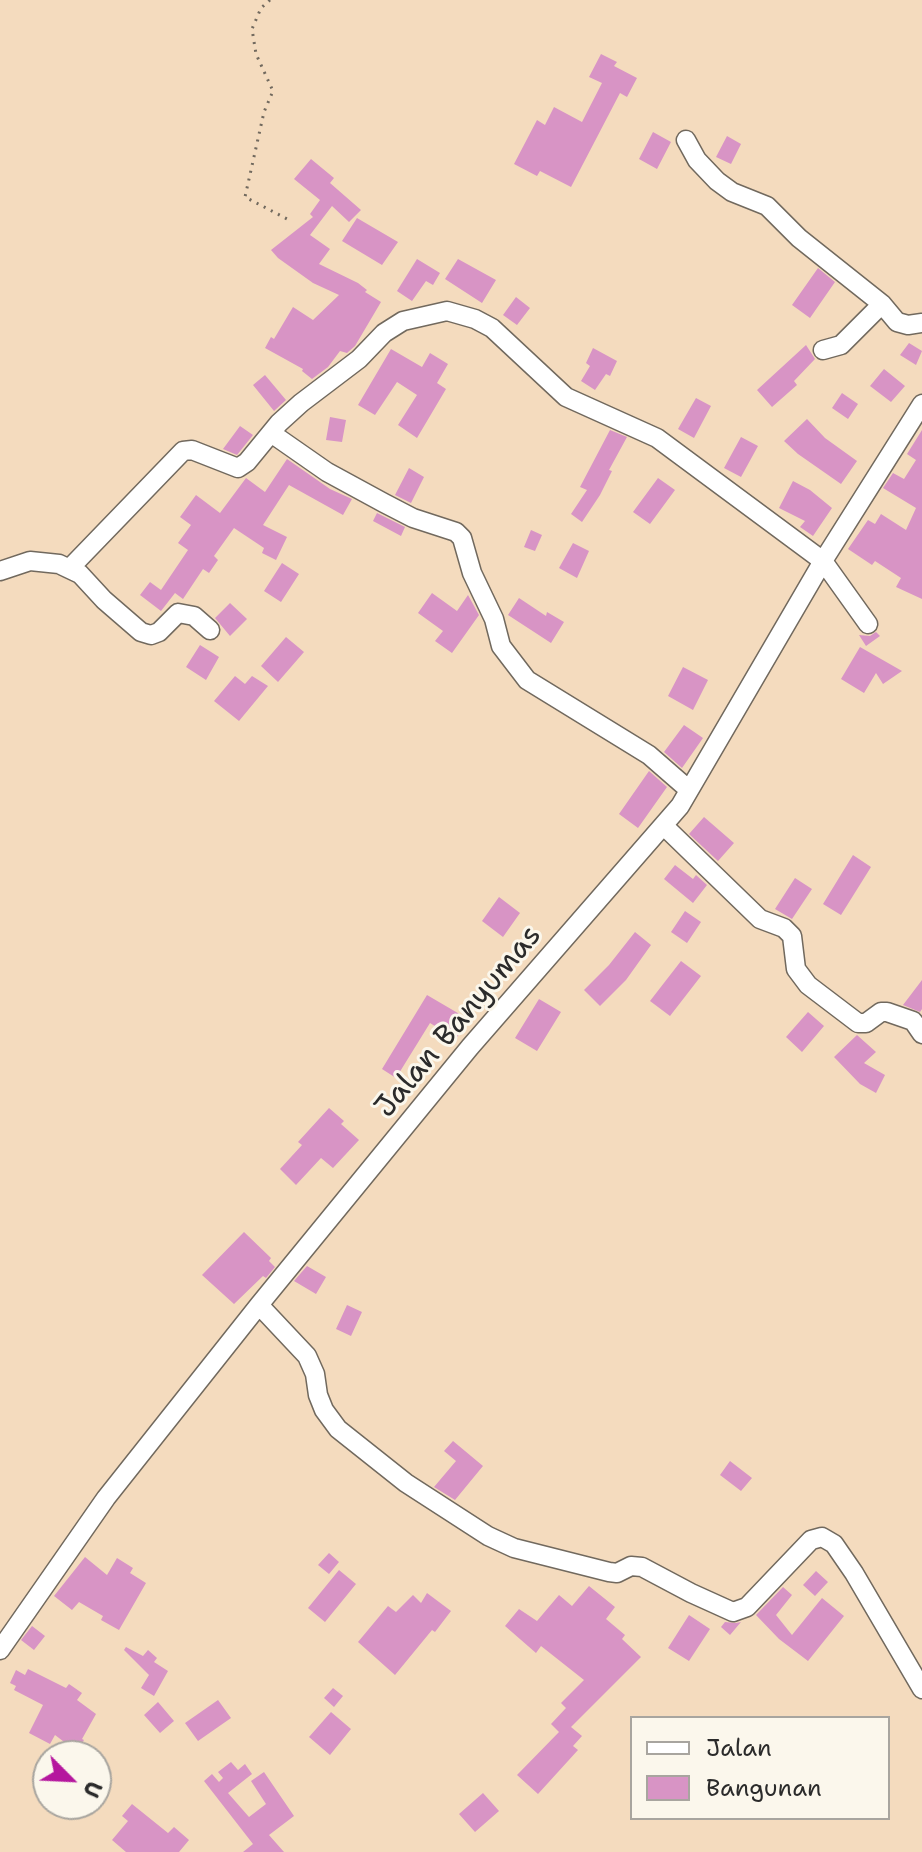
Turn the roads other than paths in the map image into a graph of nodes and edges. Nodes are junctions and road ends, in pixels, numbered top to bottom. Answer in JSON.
{"nodes":[{"id":1,"x":686,"y":140,"type":"dead end"},
{"id":2,"x":882,"y":304,"type":"junction"},
{"id":3,"x":922,"y":323,"type":"edge"},
{"id":4,"x":823,"y":350,"type":"dead end"},
{"id":5,"x":922,"y":404,"type":"edge"},
{"id":6,"x":271,"y":433,"type":"junction"},
{"id":7,"x":823,"y":561,"type":"junction"},
{"id":8,"x":70,"y":568,"type":"junction"},
{"id":9,"x":0,"y":571,"type":"edge"},
{"id":10,"x":868,"y":624,"type":"dead end"},
{"id":11,"x":210,"y":630,"type":"dead end"},
{"id":12,"x":688,"y":789,"type":"junction"},
{"id":13,"x":664,"y":826,"type":"junction"},
{"id":14,"x":922,"y":1034,"type":"edge"},
{"id":15,"x":259,"y":1305,"type":"junction"},
{"id":16,"x":0,"y":1650,"type":"edge"},
{"id":17,"x":922,"y":1689,"type":"edge"}],
"edges":[{"from":1,"to":2,"type":"street"},
{"from":2,"to":3,"type":"street"},
{"from":2,"to":4,"type":"street"},
{"from":5,"to":7,"type":"street","name":"Jalan Banyumas"},
{"from":6,"to":7,"type":"street"},
{"from":6,"to":8,"type":"street"},
{"from":6,"to":12,"type":"street"},
{"from":7,"to":10,"type":"street"},
{"from":7,"to":12,"type":"street","name":"Jalan Banyumas"},
{"from":8,"to":9,"type":"street"},
{"from":8,"to":11,"type":"street"},
{"from":12,"to":13,"type":"street","name":"Jalan Banyumas"},
{"from":13,"to":14,"type":"street"},
{"from":13,"to":15,"type":"street","name":"Jalan Banyumas"},
{"from":15,"to":16,"type":"street","name":"Jalan Banyumas"},
{"from":15,"to":17,"type":"street"}]}
